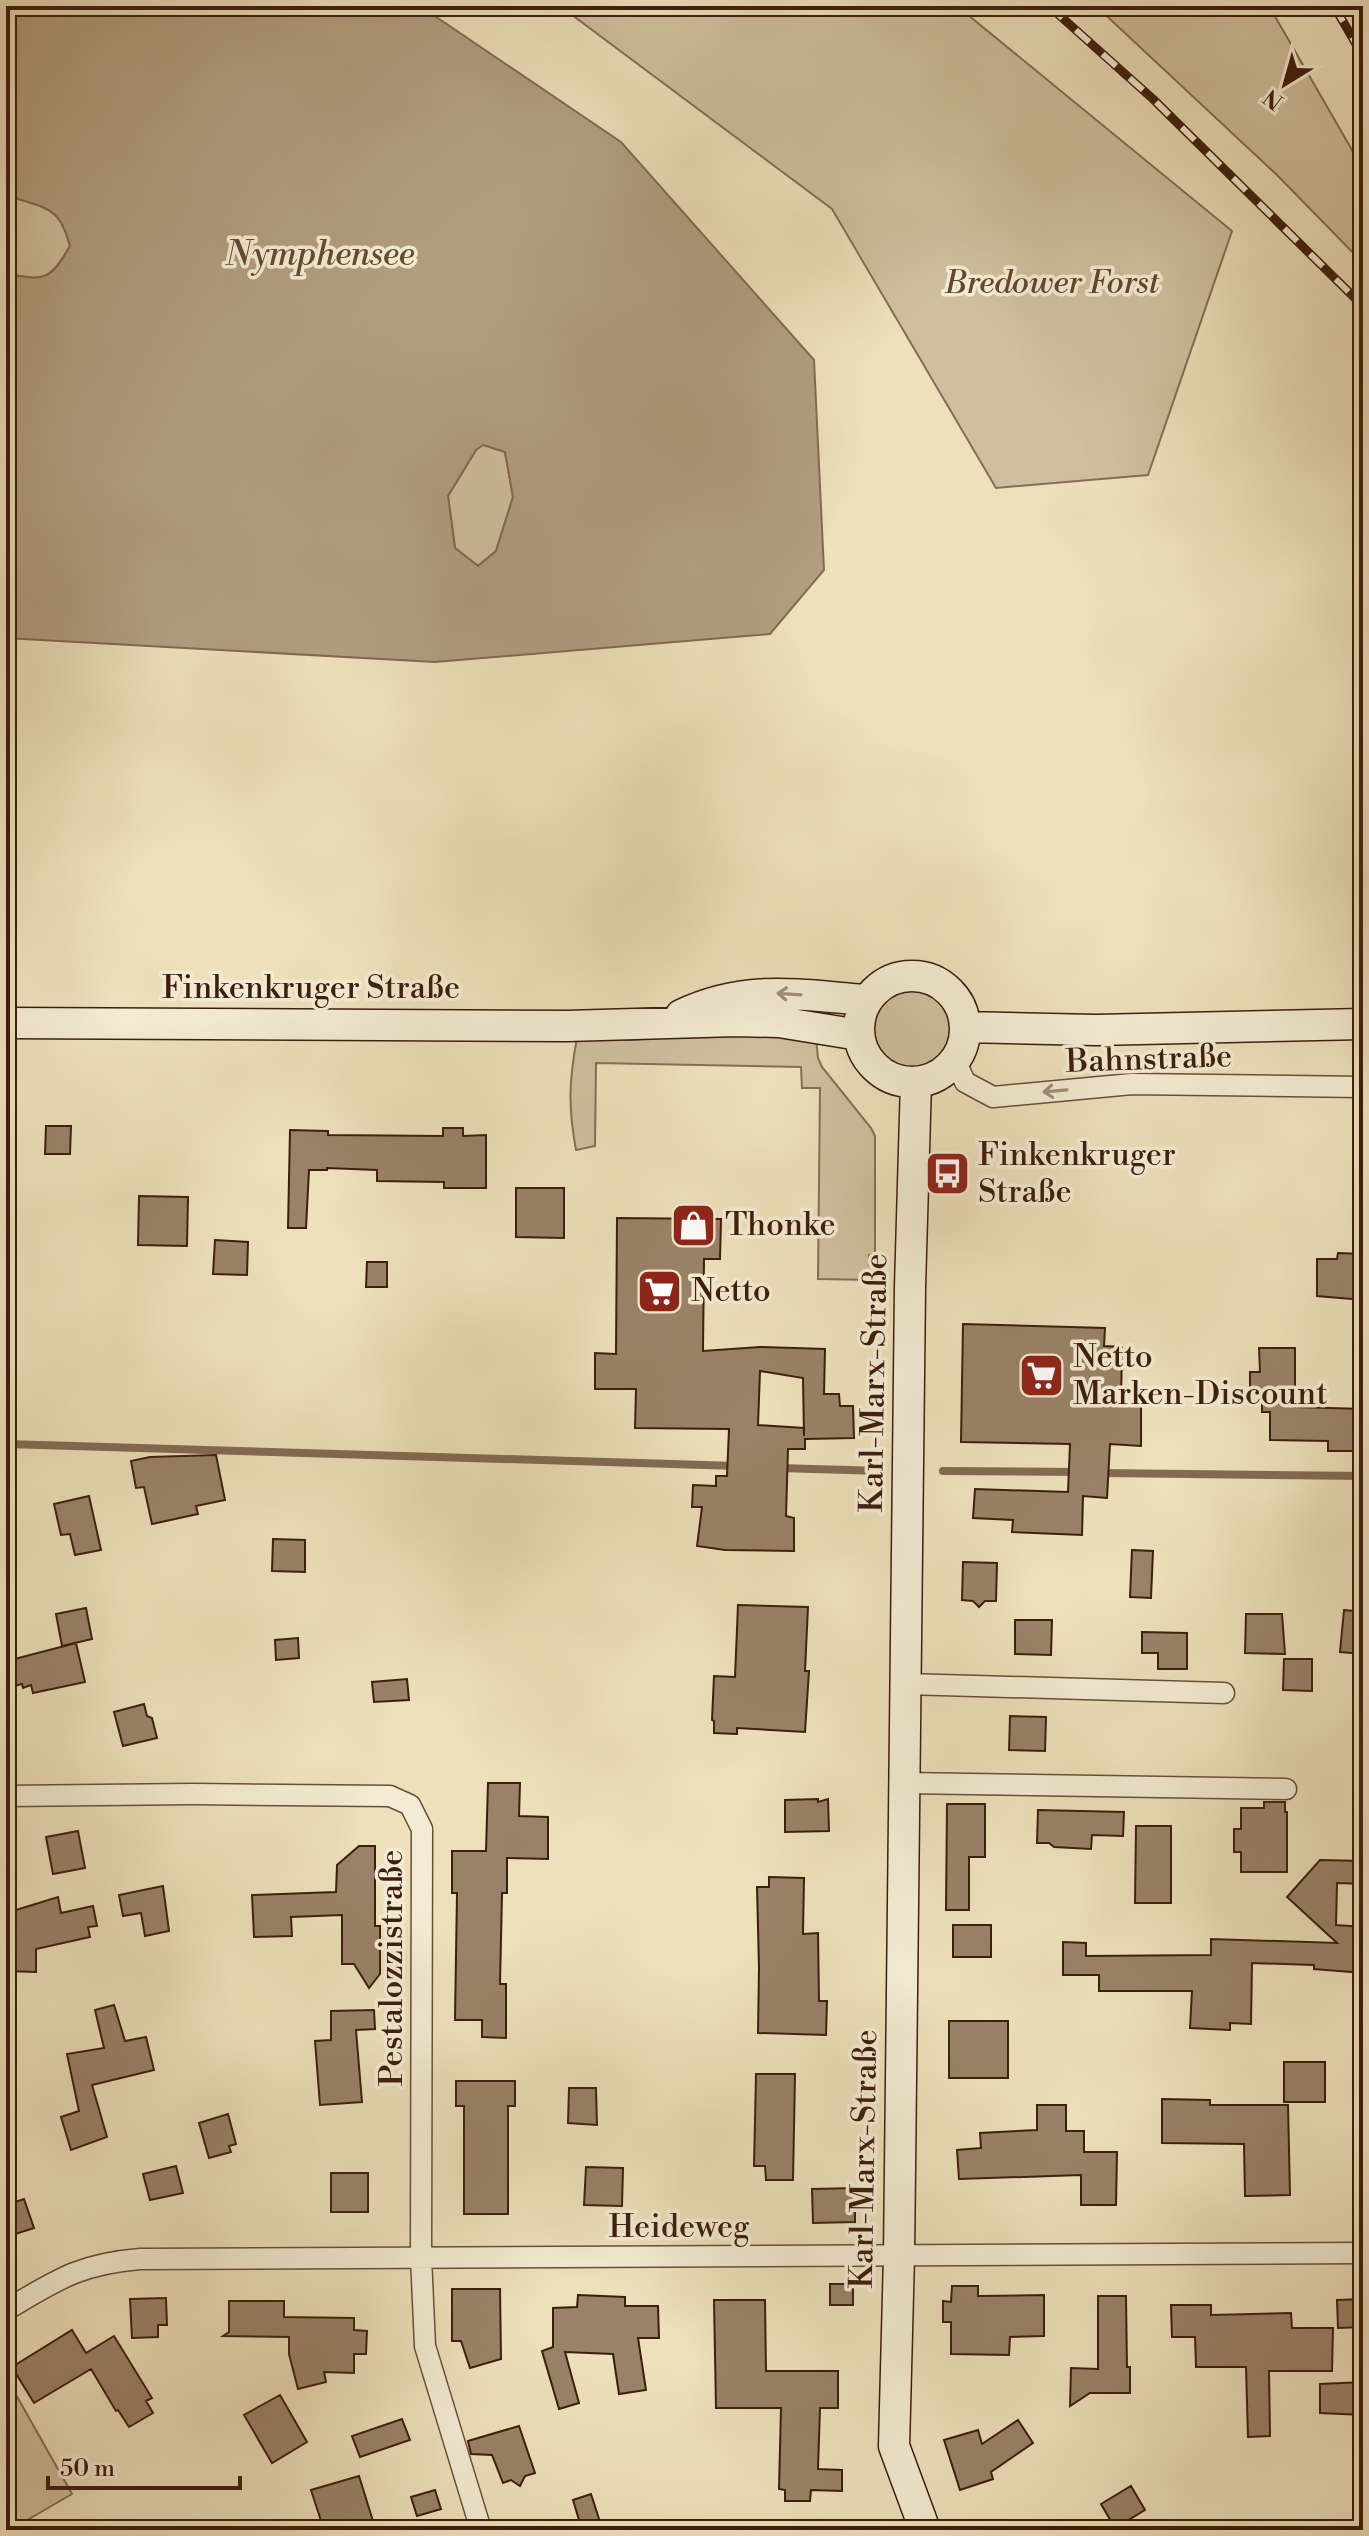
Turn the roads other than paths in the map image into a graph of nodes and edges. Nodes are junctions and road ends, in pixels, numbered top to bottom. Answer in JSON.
{"nodes":[{"id":1,"x":867,"y":1000,"type":"junction"},
{"id":2,"x":6,"y":1023,"type":"edge"},
{"id":3,"x":664,"y":1023,"type":"junction"},
{"id":4,"x":1363,"y":1024,"type":"edge"},
{"id":5,"x":965,"y":1027,"type":"junction"},
{"id":6,"x":859,"y":1035,"type":"junction"},
{"id":7,"x":955,"y":1060,"type":"junction"},
{"id":8,"x":916,"y":1082,"type":"junction"},
{"id":9,"x":1363,"y":1087,"type":"edge"},
{"id":10,"x":906,"y":1684,"type":"junction"},
{"id":11,"x":1224,"y":1693,"type":"dead end"},
{"id":12,"x":905,"y":1783,"type":"junction"},
{"id":13,"x":1286,"y":1789,"type":"dead end"},
{"id":14,"x":6,"y":1796,"type":"edge"},
{"id":15,"x":1363,"y":2253,"type":"edge"},
{"id":16,"x":899,"y":2256,"type":"junction"},
{"id":17,"x":421,"y":2257,"type":"junction"},
{"id":18,"x":6,"y":2310,"type":"edge"},
{"id":19,"x":481,"y":2530,"type":"edge"},
{"id":20,"x":925,"y":2530,"type":"edge"}],
"edges":[{"from":1,"to":3,"type":"main road","name":"Finkenkruger Straße","one_way":true},
{"from":1,"to":5,"type":"main road"},
{"from":1,"to":6,"type":"main road"},
{"from":2,"to":3,"type":"main road","name":"Finkenkruger Straße"},
{"from":3,"to":6,"type":"main road","name":"Finkenkruger Straße"},
{"from":4,"to":5,"type":"main road"},
{"from":5,"to":7,"type":"main road"},
{"from":6,"to":8,"type":"main road"},
{"from":7,"to":8,"type":"main road"},
{"from":9,"to":7,"type":"street","name":"Bahnstraße","one_way":true},
{"from":8,"to":10,"type":"main road","name":"Karl-Marx-Straße"},
{"from":10,"to":11,"type":"street"},
{"from":10,"to":12,"type":"main road","name":"Karl-Marx-Straße"},
{"from":12,"to":13,"type":"street"},
{"from":12,"to":16,"type":"main road","name":"Karl-Marx-Straße"},
{"from":14,"to":17,"type":"street","name":"Pestalozzistraße"},
{"from":15,"to":16,"type":"street","name":"Heideweg"},
{"from":16,"to":17,"type":"street","name":"Heideweg"},
{"from":16,"to":20,"type":"main road","name":"Karl-Marx-Straße"},
{"from":17,"to":18,"type":"street","name":"Heideweg"},
{"from":17,"to":19,"type":"street","name":"Pestalozzistraße"}]}
